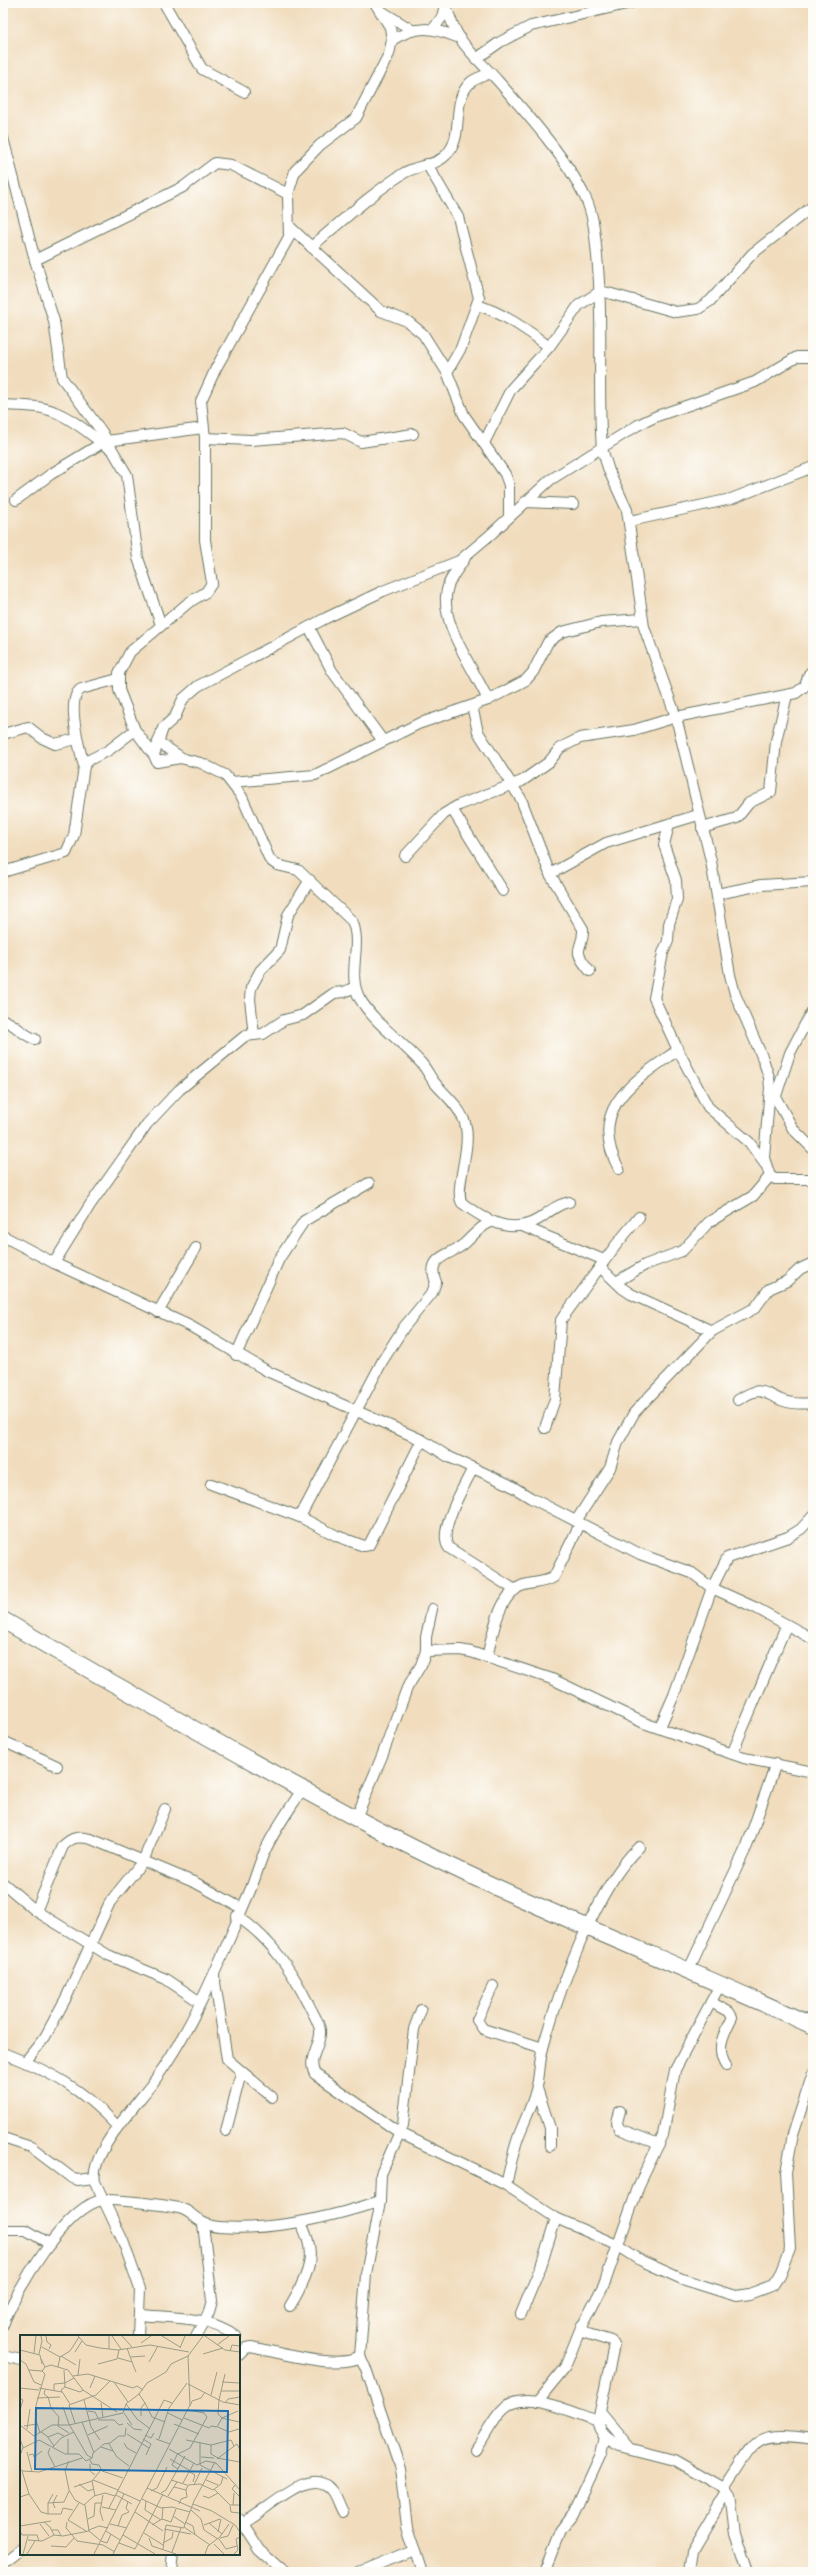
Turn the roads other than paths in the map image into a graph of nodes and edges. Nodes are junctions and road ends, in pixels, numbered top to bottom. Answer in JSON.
{"nodes":[{"id":1,"x":164,"y":3,"type":"edge"},
{"id":2,"x":445,"y":3,"type":"edge"},
{"id":3,"x":631,"y":3,"type":"edge"},
{"id":4,"x":604,"y":6,"type":"edge"},
{"id":5,"x":378,"y":7,"type":"edge"},
{"id":6,"x":434,"y":28,"type":"junction"},
{"id":7,"x":412,"y":30,"type":"junction"},
{"id":8,"x":457,"y":37,"type":"junction"},
{"id":9,"x":392,"y":40,"type":"junction"},
{"id":10,"x":476,"y":59,"type":"junction"},
{"id":11,"x":490,"y":73,"type":"junction"},
{"id":12,"x":244,"y":92,"type":"dead end"},
{"id":13,"x":3,"y":138,"type":"edge"},
{"id":14,"x":427,"y":164,"type":"junction"},
{"id":15,"x":288,"y":194,"type":"junction"},
{"id":16,"x":813,"y":206,"type":"edge"},
{"id":17,"x":290,"y":227,"type":"junction"},
{"id":18,"x":311,"y":247,"type":"junction"},
{"id":19,"x":35,"y":260,"type":"junction"},
{"id":20,"x":601,"y":291,"type":"junction"},
{"id":21,"x":477,"y":305,"type":"junction"},
{"id":22,"x":549,"y":347,"type":"junction"},
{"id":23,"x":813,"y":357,"type":"edge"},
{"id":24,"x":447,"y":372,"type":"junction"},
{"id":25,"x":3,"y":405,"type":"edge"},
{"id":26,"x":204,"y":433,"type":"junction"},
{"id":27,"x":413,"y":434,"type":"dead end"},
{"id":28,"x":105,"y":442,"type":"junction"},
{"id":29,"x":484,"y":443,"type":"junction"},
{"id":30,"x":602,"y":449,"type":"junction"},
{"id":31,"x":813,"y":467,"type":"edge"},
{"id":32,"x":16,"y":500,"type":"dead end"},
{"id":33,"x":525,"y":502,"type":"junction"},
{"id":34,"x":573,"y":504,"type":"dead end"},
{"id":35,"x":509,"y":517,"type":"junction"},
{"id":36,"x":630,"y":521,"type":"junction"},
{"id":37,"x":468,"y":554,"type":"junction"},
{"id":38,"x":642,"y":619,"type":"junction"},
{"id":39,"x":161,"y":625,"type":"junction"},
{"id":40,"x":309,"y":627,"type":"junction"},
{"id":41,"x":813,"y":670,"type":"edge"},
{"id":42,"x":118,"y":679,"type":"junction"},
{"id":43,"x":787,"y":696,"type":"junction"},
{"id":44,"x":488,"y":700,"type":"junction"},
{"id":45,"x":472,"y":706,"type":"junction"},
{"id":46,"x":676,"y":717,"type":"junction"},
{"id":47,"x":135,"y":730,"type":"junction"},
{"id":48,"x":3,"y":734,"type":"edge"},
{"id":49,"x":77,"y":738,"type":"junction"},
{"id":50,"x":383,"y":740,"type":"junction"},
{"id":51,"x":158,"y":742,"type":"junction"},
{"id":52,"x":153,"y":753,"type":"junction"},
{"id":53,"x":182,"y":758,"type":"junction"},
{"id":54,"x":84,"y":766,"type":"junction"},
{"id":55,"x":232,"y":782,"type":"junction"},
{"id":56,"x":512,"y":786,"type":"junction"},
{"id":57,"x":452,"y":809,"type":"junction"},
{"id":58,"x":698,"y":815,"type":"junction"},
{"id":59,"x":669,"y":824,"type":"junction"},
{"id":60,"x":702,"y":828,"type":"junction"},
{"id":61,"x":405,"y":856,"type":"dead end"},
{"id":62,"x":3,"y":872,"type":"edge"},
{"id":63,"x":550,"y":874,"type":"junction"},
{"id":64,"x":310,"y":880,"type":"junction"},
{"id":65,"x":813,"y":882,"type":"edge"},
{"id":66,"x":503,"y":891,"type":"dead end"},
{"id":67,"x":717,"y":894,"type":"junction"},
{"id":68,"x":590,"y":971,"type":"dead end"},
{"id":69,"x":355,"y":987,"type":"junction"},
{"id":70,"x":813,"y":1009,"type":"edge"},
{"id":71,"x":3,"y":1020,"type":"edge"},
{"id":72,"x":254,"y":1035,"type":"junction"},
{"id":73,"x":35,"y":1040,"type":"dead end"},
{"id":74,"x":677,"y":1048,"type":"junction"},
{"id":75,"x":773,"y":1092,"type":"junction"},
{"id":76,"x":813,"y":1149,"type":"edge"},
{"id":77,"x":765,"y":1164,"type":"junction"},
{"id":78,"x":619,"y":1170,"type":"dead end"},
{"id":79,"x":770,"y":1176,"type":"junction"},
{"id":80,"x":813,"y":1179,"type":"edge"},
{"id":81,"x":368,"y":1183,"type":"dead end"},
{"id":82,"x":569,"y":1202,"type":"dead end"},
{"id":83,"x":639,"y":1217,"type":"dead end"},
{"id":84,"x":490,"y":1222,"type":"junction"},
{"id":85,"x":522,"y":1226,"type":"junction"},
{"id":86,"x":3,"y":1236,"type":"edge"},
{"id":87,"x":196,"y":1248,"type":"dead end"},
{"id":88,"x":54,"y":1263,"type":"junction"},
{"id":89,"x":602,"y":1263,"type":"junction"},
{"id":90,"x":813,"y":1263,"type":"edge"},
{"id":91,"x":616,"y":1282,"type":"junction"},
{"id":92,"x":158,"y":1312,"type":"junction"},
{"id":93,"x":712,"y":1331,"type":"junction"},
{"id":94,"x":236,"y":1355,"type":"junction"},
{"id":95,"x":738,"y":1400,"type":"dead end"},
{"id":96,"x":813,"y":1403,"type":"edge"},
{"id":97,"x":358,"y":1411,"type":"junction"},
{"id":98,"x":545,"y":1428,"type":"dead end"},
{"id":99,"x":422,"y":1440,"type":"junction"},
{"id":100,"x":473,"y":1468,"type":"junction"},
{"id":101,"x":211,"y":1484,"type":"dead end"},
{"id":102,"x":813,"y":1516,"type":"edge"},
{"id":103,"x":300,"y":1517,"type":"junction"},
{"id":104,"x":578,"y":1522,"type":"junction"},
{"id":105,"x":712,"y":1588,"type":"junction"},
{"id":106,"x":515,"y":1590,"type":"junction"},
{"id":107,"x":432,"y":1609,"type":"dead end"},
{"id":108,"x":3,"y":1620,"type":"edge"},
{"id":109,"x":786,"y":1626,"type":"junction"},
{"id":110,"x":813,"y":1639,"type":"edge"},
{"id":111,"x":426,"y":1651,"type":"junction"},
{"id":112,"x":487,"y":1658,"type":"junction"},
{"id":113,"x":660,"y":1727,"type":"junction"},
{"id":114,"x":3,"y":1741,"type":"edge"},
{"id":115,"x":732,"y":1754,"type":"junction"},
{"id":116,"x":776,"y":1763,"type":"junction"},
{"id":117,"x":57,"y":1766,"type":"dead end"},
{"id":118,"x":813,"y":1772,"type":"edge"},
{"id":119,"x":303,"y":1788,"type":"junction"},
{"id":120,"x":165,"y":1809,"type":"dead end"},
{"id":121,"x":356,"y":1818,"type":"junction"},
{"id":122,"x":639,"y":1847,"type":"dead end"},
{"id":123,"x":143,"y":1861,"type":"junction"},
{"id":124,"x":3,"y":1883,"type":"edge"},
{"id":125,"x":36,"y":1911,"type":"junction"},
{"id":126,"x":239,"y":1912,"type":"junction"},
{"id":127,"x":589,"y":1926,"type":"junction"},
{"id":128,"x":91,"y":1944,"type":"junction"},
{"id":129,"x":689,"y":1969,"type":"junction"},
{"id":130,"x":214,"y":1976,"type":"junction"},
{"id":131,"x":721,"y":1983,"type":"junction"},
{"id":132,"x":493,"y":1986,"type":"dead end"},
{"id":133,"x":200,"y":2002,"type":"junction"},
{"id":134,"x":711,"y":2002,"type":"junction"},
{"id":135,"x":421,"y":2010,"type":"dead end"},
{"id":136,"x":813,"y":2026,"type":"edge"},
{"id":137,"x":543,"y":2048,"type":"junction"},
{"id":138,"x":3,"y":2053,"type":"edge"},
{"id":139,"x":25,"y":2062,"type":"junction"},
{"id":140,"x":726,"y":2066,"type":"dead end"},
{"id":141,"x":241,"y":2073,"type":"junction"},
{"id":142,"x":813,"y":2073,"type":"edge"},
{"id":143,"x":537,"y":2088,"type":"junction"},
{"id":144,"x":272,"y":2097,"type":"dead end"},
{"id":145,"x":620,"y":2111,"type":"dead end"},
{"id":146,"x":118,"y":2126,"type":"junction"},
{"id":147,"x":226,"y":2131,"type":"dead end"},
{"id":148,"x":400,"y":2133,"type":"junction"},
{"id":149,"x":3,"y":2138,"type":"edge"},
{"id":150,"x":659,"y":2144,"type":"junction"},
{"id":151,"x":550,"y":2146,"type":"dead end"},
{"id":152,"x":94,"y":2178,"type":"junction"},
{"id":153,"x":506,"y":2185,"type":"junction"},
{"id":154,"x":103,"y":2200,"type":"junction"},
{"id":155,"x":380,"y":2201,"type":"junction"},
{"id":156,"x":556,"y":2218,"type":"junction"},
{"id":157,"x":300,"y":2222,"type":"junction"},
{"id":158,"x":204,"y":2224,"type":"junction"},
{"id":159,"x":3,"y":2230,"type":"edge"},
{"id":160,"x":50,"y":2244,"type":"junction"},
{"id":161,"x":618,"y":2245,"type":"junction"},
{"id":162,"x":290,"y":2306,"type":"dead end"},
{"id":163,"x":521,"y":2314,"type":"dead end"},
{"id":164,"x":140,"y":2315,"type":"junction"},
{"id":165,"x":204,"y":2322,"type":"junction"},
{"id":166,"x":3,"y":2325,"type":"edge"},
{"id":167,"x":582,"y":2325,"type":"junction"},
{"id":168,"x":138,"y":2335,"type":"edge"},
{"id":169,"x":197,"y":2335,"type":"edge"},
{"id":170,"x":234,"y":2335,"type":"edge"},
{"id":171,"x":240,"y":2339,"type":"edge"},
{"id":172,"x":249,"y":2348,"type":"junction"},
{"id":173,"x":240,"y":2354,"type":"edge"},
{"id":174,"x":3,"y":2356,"type":"edge"},
{"id":175,"x":360,"y":2357,"type":"junction"},
{"id":176,"x":20,"y":2360,"type":"edge"},
{"id":177,"x":537,"y":2402,"type":"junction"},
{"id":178,"x":599,"y":2417,"type":"junction"},
{"id":179,"x":605,"y":2437,"type":"junction"},
{"id":180,"x":813,"y":2439,"type":"edge"},
{"id":181,"x":630,"y":2448,"type":"junction"},
{"id":182,"x":476,"y":2449,"type":"dead end"},
{"id":183,"x":725,"y":2490,"type":"junction"},
{"id":184,"x":343,"y":2512,"type":"dead end"},
{"id":185,"x":240,"y":2521,"type":"edge"},
{"id":186,"x":20,"y":2550,"type":"edge"},
{"id":187,"x":414,"y":2550,"type":"junction"},
{"id":188,"x":172,"y":2555,"type":"edge"},
{"id":189,"x":3,"y":2563,"type":"edge"},
{"id":190,"x":170,"y":2572,"type":"edge"},
{"id":191,"x":284,"y":2572,"type":"edge"},
{"id":192,"x":360,"y":2572,"type":"edge"},
{"id":193,"x":422,"y":2572,"type":"edge"},
{"id":194,"x":544,"y":2572,"type":"edge"},
{"id":195,"x":689,"y":2572,"type":"edge"},
{"id":196,"x":748,"y":2572,"type":"edge"}],
"edges":[{"from":1,"to":12,"type":"street"},
{"from":2,"to":6,"type":"street"},
{"from":2,"to":8,"type":"street"},
{"from":3,"to":4,"type":"street"},
{"from":4,"to":10,"type":"street"},
{"from":5,"to":7,"type":"street"},
{"from":5,"to":9,"type":"street"},
{"from":6,"to":7,"type":"street"},
{"from":6,"to":8,"type":"street"},
{"from":7,"to":9,"type":"street"},
{"from":8,"to":10,"type":"street"},
{"from":9,"to":15,"type":"street"},
{"from":10,"to":11,"type":"street"},
{"from":11,"to":14,"type":"street"},
{"from":11,"to":20,"type":"street"},
{"from":13,"to":19,"type":"street"},
{"from":14,"to":18,"type":"street"},
{"from":14,"to":21,"type":"street"},
{"from":15,"to":17,"type":"street"},
{"from":15,"to":19,"type":"street"},
{"from":16,"to":20,"type":"street"},
{"from":17,"to":18,"type":"street"},
{"from":17,"to":26,"type":"street"},
{"from":18,"to":24,"type":"street"},
{"from":19,"to":28,"type":"street"},
{"from":20,"to":22,"type":"street"},
{"from":20,"to":30,"type":"street"},
{"from":21,"to":22,"type":"street"},
{"from":21,"to":24,"type":"street"},
{"from":22,"to":29,"type":"street"},
{"from":23,"to":30,"type":"street"},
{"from":24,"to":29,"type":"street"},
{"from":25,"to":28,"type":"street"},
{"from":26,"to":27,"type":"street"},
{"from":26,"to":28,"type":"street"},
{"from":26,"to":39,"type":"street"},
{"from":28,"to":32,"type":"street"},
{"from":28,"to":39,"type":"street"},
{"from":29,"to":35,"type":"street"},
{"from":30,"to":33,"type":"street"},
{"from":30,"to":36,"type":"street"},
{"from":31,"to":36,"type":"street"},
{"from":33,"to":34,"type":"street"},
{"from":33,"to":35,"type":"street"},
{"from":35,"to":37,"type":"street"},
{"from":36,"to":38,"type":"street"},
{"from":37,"to":40,"type":"street"},
{"from":37,"to":44,"type":"street"},
{"from":38,"to":44,"type":"street"},
{"from":38,"to":46,"type":"street"},
{"from":39,"to":42,"type":"street"},
{"from":40,"to":50,"type":"street"},
{"from":40,"to":51,"type":"street"},
{"from":41,"to":43,"type":"street"},
{"from":42,"to":47,"type":"street"},
{"from":42,"to":49,"type":"street"},
{"from":43,"to":46,"type":"street"},
{"from":43,"to":60,"type":"street"},
{"from":44,"to":45,"type":"street"},
{"from":45,"to":50,"type":"street"},
{"from":45,"to":56,"type":"street"},
{"from":46,"to":56,"type":"street"},
{"from":46,"to":58,"type":"street"},
{"from":47,"to":52,"type":"street"},
{"from":47,"to":54,"type":"street"},
{"from":48,"to":49,"type":"street"},
{"from":49,"to":54,"type":"street"},
{"from":50,"to":55,"type":"street"},
{"from":51,"to":52,"type":"street"},
{"from":51,"to":53,"type":"street"},
{"from":52,"to":53,"type":"street"},
{"from":53,"to":55,"type":"street"},
{"from":54,"to":62,"type":"street"},
{"from":55,"to":64,"type":"street"},
{"from":56,"to":57,"type":"street"},
{"from":56,"to":63,"type":"street"},
{"from":57,"to":61,"type":"street"},
{"from":57,"to":66,"type":"street"},
{"from":58,"to":59,"type":"street"},
{"from":58,"to":60,"type":"street"},
{"from":59,"to":63,"type":"street"},
{"from":59,"to":74,"type":"street"},
{"from":60,"to":67,"type":"street"},
{"from":63,"to":68,"type":"street"},
{"from":64,"to":69,"type":"street"},
{"from":64,"to":72,"type":"street"},
{"from":65,"to":67,"type":"street"},
{"from":67,"to":75,"type":"street"},
{"from":69,"to":72,"type":"street"},
{"from":69,"to":84,"type":"street"},
{"from":70,"to":75,"type":"street"},
{"from":71,"to":73,"type":"street"},
{"from":72,"to":88,"type":"street"},
{"from":74,"to":77,"type":"street"},
{"from":74,"to":78,"type":"street"},
{"from":75,"to":76,"type":"street"},
{"from":75,"to":77,"type":"street"},
{"from":77,"to":79,"type":"street"},
{"from":79,"to":80,"type":"street"},
{"from":79,"to":91,"type":"street"},
{"from":81,"to":94,"type":"street"},
{"from":82,"to":85,"type":"street"},
{"from":83,"to":89,"type":"street"},
{"from":84,"to":85,"type":"street"},
{"from":84,"to":97,"type":"street"},
{"from":85,"to":89,"type":"street"},
{"from":86,"to":88,"type":"street"},
{"from":87,"to":92,"type":"street"},
{"from":88,"to":92,"type":"street"},
{"from":89,"to":91,"type":"street"},
{"from":89,"to":98,"type":"street"},
{"from":90,"to":93,"type":"street"},
{"from":91,"to":93,"type":"street"},
{"from":92,"to":94,"type":"street"},
{"from":93,"to":104,"type":"street"},
{"from":94,"to":97,"type":"street"},
{"from":95,"to":96,"type":"street"},
{"from":97,"to":99,"type":"street"},
{"from":97,"to":103,"type":"street"},
{"from":99,"to":100,"type":"street"},
{"from":99,"to":103,"type":"street"},
{"from":100,"to":104,"type":"street"},
{"from":100,"to":106,"type":"street"},
{"from":101,"to":103,"type":"street"},
{"from":102,"to":105,"type":"street"},
{"from":104,"to":105,"type":"street"},
{"from":104,"to":106,"type":"street"},
{"from":105,"to":109,"type":"street"},
{"from":105,"to":113,"type":"street"},
{"from":106,"to":112,"type":"street"},
{"from":107,"to":111,"type":"street"},
{"from":108,"to":119,"type":"main road"},
{"from":109,"to":110,"type":"street"},
{"from":109,"to":115,"type":"street"},
{"from":111,"to":112,"type":"street"},
{"from":111,"to":121,"type":"street"},
{"from":112,"to":113,"type":"street"},
{"from":113,"to":115,"type":"street"},
{"from":114,"to":117,"type":"street"},
{"from":115,"to":116,"type":"street"},
{"from":116,"to":118,"type":"street"},
{"from":116,"to":129,"type":"street"},
{"from":119,"to":121,"type":"main road"},
{"from":119,"to":126,"type":"street"},
{"from":120,"to":123,"type":"street"},
{"from":121,"to":127,"type":"main road"},
{"from":122,"to":127,"type":"street"},
{"from":123,"to":125,"type":"street"},
{"from":123,"to":126,"type":"street"},
{"from":123,"to":128,"type":"street"},
{"from":124,"to":125,"type":"street"},
{"from":125,"to":128,"type":"street"},
{"from":126,"to":130,"type":"street"},
{"from":126,"to":148,"type":"street"},
{"from":127,"to":129,"type":"main road"},
{"from":127,"to":137,"type":"street"},
{"from":128,"to":133,"type":"street"},
{"from":128,"to":139,"type":"street"},
{"from":129,"to":131,"type":"main road"},
{"from":130,"to":133,"type":"street"},
{"from":130,"to":141,"type":"street"},
{"from":131,"to":134,"type":"street"},
{"from":131,"to":136,"type":"main road"},
{"from":132,"to":137,"type":"street"},
{"from":133,"to":146,"type":"street"},
{"from":134,"to":140,"type":"street"},
{"from":134,"to":150,"type":"street"},
{"from":135,"to":148,"type":"street"},
{"from":137,"to":143,"type":"street"},
{"from":138,"to":139,"type":"street"},
{"from":139,"to":146,"type":"street"},
{"from":141,"to":144,"type":"street"},
{"from":141,"to":147,"type":"street"},
{"from":142,"to":161,"type":"street"},
{"from":143,"to":151,"type":"street"},
{"from":143,"to":153,"type":"street"},
{"from":145,"to":150,"type":"street"},
{"from":146,"to":152,"type":"street"},
{"from":148,"to":153,"type":"street"},
{"from":148,"to":155,"type":"street"},
{"from":149,"to":152,"type":"street"},
{"from":150,"to":161,"type":"street"},
{"from":152,"to":154,"type":"street"},
{"from":153,"to":156,"type":"street"},
{"from":154,"to":158,"type":"street"},
{"from":154,"to":160,"type":"street"},
{"from":154,"to":164,"type":"street"},
{"from":155,"to":157,"type":"street"},
{"from":155,"to":175,"type":"street"},
{"from":156,"to":161,"type":"street"},
{"from":156,"to":163,"type":"street"},
{"from":157,"to":158,"type":"street"},
{"from":157,"to":162,"type":"street"},
{"from":158,"to":165,"type":"street"},
{"from":159,"to":160,"type":"street"},
{"from":160,"to":166,"type":"street"},
{"from":161,"to":167,"type":"street"},
{"from":164,"to":165,"type":"street"},
{"from":164,"to":168,"type":"street"},
{"from":165,"to":169,"type":"street"},
{"from":165,"to":170,"type":"street"},
{"from":167,"to":177,"type":"street"},
{"from":167,"to":178,"type":"street"},
{"from":171,"to":172,"type":"street"},
{"from":172,"to":173,"type":"street"},
{"from":172,"to":175,"type":"street"},
{"from":174,"to":176,"type":"street"},
{"from":175,"to":187,"type":"street"},
{"from":177,"to":178,"type":"street"},
{"from":177,"to":182,"type":"street"},
{"from":178,"to":179,"type":"street"},
{"from":178,"to":181,"type":"street"},
{"from":179,"to":181,"type":"street"},
{"from":179,"to":194,"type":"street"},
{"from":180,"to":183,"type":"street"},
{"from":181,"to":183,"type":"street"},
{"from":183,"to":195,"type":"street"},
{"from":183,"to":196,"type":"street"},
{"from":184,"to":185,"type":"street"},
{"from":185,"to":191,"type":"street"},
{"from":186,"to":189,"type":"street"},
{"from":187,"to":192,"type":"street"},
{"from":187,"to":193,"type":"street"},
{"from":188,"to":190,"type":"street"}]}
